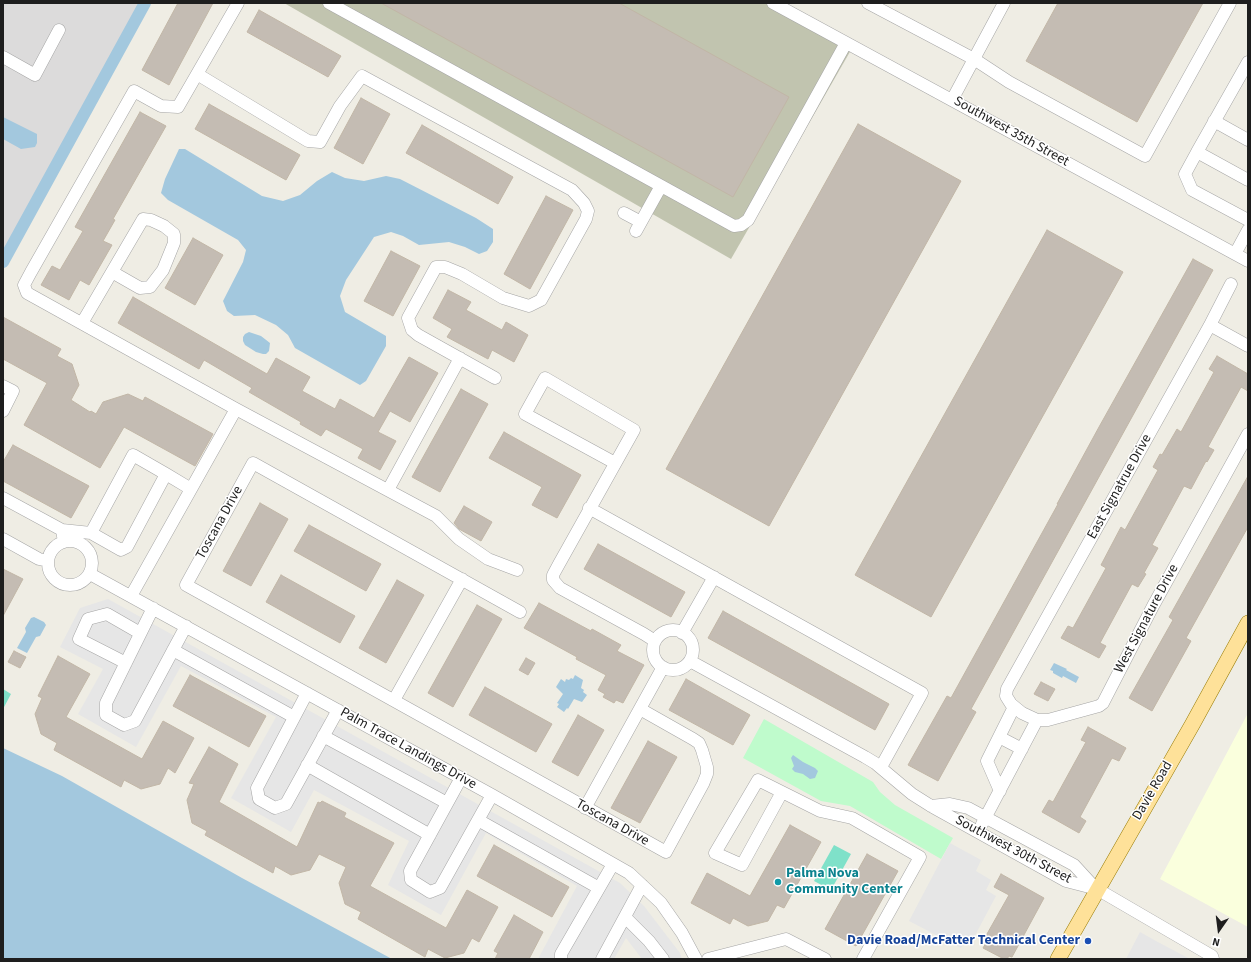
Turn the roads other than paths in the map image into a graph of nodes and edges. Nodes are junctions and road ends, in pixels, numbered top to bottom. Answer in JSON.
{"nodes":[{"id":1,"x":238,"y":3,"type":"edge"},
{"id":2,"x":329,"y":3,"type":"edge"},
{"id":3,"x":773,"y":3,"type":"edge"},
{"id":4,"x":868,"y":3,"type":"edge"},
{"id":5,"x":1004,"y":3,"type":"edge"},
{"id":6,"x":1230,"y":3,"type":"edge"},
{"id":7,"x":59,"y":30,"type":"dead end"},
{"id":8,"x":846,"y":43,"type":"junction"},
{"id":9,"x":3,"y":57,"type":"edge"},
{"id":10,"x":974,"y":59,"type":"junction"},
{"id":11,"x":1248,"y":62,"type":"edge"},
{"id":12,"x":197,"y":74,"type":"junction"},
{"id":13,"x":952,"y":100,"type":"junction"},
{"id":14,"x":1214,"y":121,"type":"junction"},
{"id":15,"x":1248,"y":140,"type":"edge"},
{"id":16,"x":1197,"y":152,"type":"junction"},
{"id":17,"x":1248,"y":180,"type":"edge"},
{"id":18,"x":661,"y":186,"type":"junction"},
{"id":19,"x":624,"y":213,"type":"dead end"},
{"id":20,"x":1248,"y":220,"type":"edge"},
{"id":21,"x":1248,"y":230,"type":"edge"},
{"id":22,"x":1235,"y":254,"type":"junction"},
{"id":23,"x":1248,"y":261,"type":"edge"},
{"id":24,"x":112,"y":272,"type":"junction"},
{"id":25,"x":1231,"y":284,"type":"dead end"},
{"id":26,"x":82,"y":323,"type":"junction"},
{"id":27,"x":1210,"y":325,"type":"junction"},
{"id":28,"x":1248,"y":346,"type":"edge"},
{"id":29,"x":460,"y":358,"type":"junction"},
{"id":30,"x":495,"y":378,"type":"dead end"},
{"id":31,"x":3,"y":386,"type":"edge"},
{"id":32,"x":236,"y":409,"type":"junction"},
{"id":33,"x":3,"y":411,"type":"edge"},
{"id":34,"x":1248,"y":434,"type":"edge"},
{"id":35,"x":615,"y":463,"type":"junction"},
{"id":36,"x":166,"y":474,"type":"junction"},
{"id":37,"x":191,"y":489,"type":"junction"},
{"id":38,"x":388,"y":490,"type":"junction"},
{"id":39,"x":3,"y":498,"type":"edge"},
{"id":40,"x":590,"y":508,"type":"junction"},
{"id":41,"x":91,"y":533,"type":"junction"},
{"id":42,"x":63,"y":536,"type":"junction"},
{"id":43,"x":3,"y":539,"type":"edge"},
{"id":44,"x":48,"y":561,"type":"junction"},
{"id":45,"x":517,"y":570,"type":"dead end"},
{"id":46,"x":90,"y":574,"type":"junction"},
{"id":47,"x":714,"y":577,"type":"junction"},
{"id":48,"x":462,"y":579,"type":"junction"},
{"id":49,"x":130,"y":596,"type":"junction"},
{"id":50,"x":153,"y":608,"type":"junction"},
{"id":51,"x":520,"y":612,"type":"dead end"},
{"id":52,"x":1248,"y":622,"type":"edge"},
{"id":53,"x":186,"y":626,"type":"junction"},
{"id":54,"x":140,"y":633,"type":"junction"},
{"id":55,"x":682,"y":633,"type":"junction"},
{"id":56,"x":655,"y":642,"type":"junction"},
{"id":57,"x":173,"y":650,"type":"junction"},
{"id":58,"x":690,"y":661,"type":"junction"},
{"id":59,"x":126,"y":663,"type":"junction"},
{"id":60,"x":663,"y":667,"type":"junction"},
{"id":61,"x":307,"y":693,"type":"junction"},
{"id":62,"x":394,"y":700,"type":"junction"},
{"id":63,"x":1014,"y":707,"type":"junction"},
{"id":64,"x":640,"y":709,"type":"junction"},
{"id":65,"x":338,"y":710,"type":"junction"},
{"id":66,"x":294,"y":716,"type":"junction"},
{"id":67,"x":1037,"y":720,"type":"junction"},
{"id":68,"x":323,"y":736,"type":"junction"},
{"id":69,"x":999,"y":737,"type":"junction"},
{"id":70,"x":1022,"y":749,"type":"junction"},
{"id":71,"x":307,"y":765,"type":"junction"},
{"id":72,"x":881,"y":768,"type":"junction"},
{"id":73,"x":462,"y":778,"type":"junction"},
{"id":74,"x":1000,"y":791,"type":"junction"},
{"id":75,"x":782,"y":792,"type":"junction"},
{"id":76,"x":492,"y":795,"type":"junction"},
{"id":77,"x":447,"y":803,"type":"junction"},
{"id":78,"x":931,"y":806,"type":"junction"},
{"id":79,"x":585,"y":808,"type":"junction"},
{"id":80,"x":986,"y":818,"type":"junction"},
{"id":81,"x":478,"y":820,"type":"junction"},
{"id":82,"x":978,"y":832,"type":"junction"},
{"id":83,"x":430,"y":835,"type":"junction"},
{"id":84,"x":613,"y":864,"type":"junction"},
{"id":85,"x":642,"y":886,"type":"junction"},
{"id":86,"x":599,"y":888,"type":"junction"},
{"id":87,"x":1097,"y":889,"type":"junction"},
{"id":88,"x":625,"y":917,"type":"junction"},
{"id":89,"x":561,"y":959,"type":"edge"},
{"id":90,"x":602,"y":959,"type":"edge"},
{"id":91,"x":663,"y":959,"type":"edge"},
{"id":92,"x":696,"y":959,"type":"edge"},
{"id":93,"x":708,"y":959,"type":"edge"},
{"id":94,"x":824,"y":959,"type":"edge"},
{"id":95,"x":863,"y":959,"type":"edge"},
{"id":96,"x":1058,"y":959,"type":"edge"},
{"id":97,"x":1213,"y":959,"type":"edge"}],
"edges":[{"from":1,"to":12,"type":"street"},
{"from":2,"to":18,"type":"street"},
{"from":3,"to":8,"type":"street","name":"Southwest 35th Street"},
{"from":4,"to":10,"type":"street"},
{"from":5,"to":10,"type":"street"},
{"from":6,"to":10,"type":"street"},
{"from":7,"to":9,"type":"street"},
{"from":8,"to":13,"type":"street","name":"Southwest 35th Street"},
{"from":8,"to":18,"type":"street"},
{"from":10,"to":13,"type":"street"},
{"from":11,"to":14,"type":"street"},
{"from":12,"to":26,"type":"street"},
{"from":12,"to":29,"type":"street"},
{"from":13,"to":22,"type":"street","name":"Southwest 35th Street"},
{"from":14,"to":15,"type":"street"},
{"from":14,"to":16,"type":"street"},
{"from":16,"to":17,"type":"street"},
{"from":16,"to":20,"type":"street"},
{"from":18,"to":19,"type":"street"},
{"from":21,"to":22,"type":"street"},
{"from":22,"to":23,"type":"street","name":"Southwest 35th Street"},
{"from":24,"to":24,"type":"street"},
{"from":24,"to":26,"type":"street"},
{"from":25,"to":27,"type":"street","name":"East Signatrue Drive"},
{"from":26,"to":32,"type":"street"},
{"from":27,"to":28,"type":"street"},
{"from":27,"to":63,"type":"street","name":"East Signatrue Drive"},
{"from":29,"to":30,"type":"street"},
{"from":29,"to":38,"type":"street"},
{"from":31,"to":33,"type":"street"},
{"from":32,"to":37,"type":"street"},
{"from":32,"to":38,"type":"street"},
{"from":34,"to":67,"type":"street","name":"West Signature Drive"},
{"from":35,"to":35,"type":"street"},
{"from":35,"to":40,"type":"street"},
{"from":36,"to":37,"type":"street"},
{"from":36,"to":41,"type":"street"},
{"from":36,"to":41,"type":"street"},
{"from":37,"to":49,"type":"street"},
{"from":38,"to":45,"type":"street"},
{"from":39,"to":42,"type":"street"},
{"from":40,"to":47,"type":"street"},
{"from":40,"to":56,"type":"street"},
{"from":41,"to":42,"type":"street"},
{"from":42,"to":44,"type":"street"},
{"from":42,"to":46,"type":"street"},
{"from":43,"to":44,"type":"street"},
{"from":44,"to":46,"type":"street"},
{"from":46,"to":49,"type":"street","name":"Palm Trace Landings Drive"},
{"from":47,"to":55,"type":"street"},
{"from":47,"to":72,"type":"street"},
{"from":48,"to":51,"type":"street","name":"Toscana Drive"},
{"from":48,"to":62,"type":"street"},
{"from":48,"to":62,"type":"street","name":"Toscana Drive"},
{"from":49,"to":50,"type":"street","name":"Palm Trace Landings Drive"},
{"from":50,"to":53,"type":"street","name":"Palm Trace Landings Drive"},
{"from":50,"to":54,"type":"street"},
{"from":52,"to":87,"type":"main road","name":"Davie Road"},
{"from":53,"to":57,"type":"street"},
{"from":53,"to":61,"type":"street","name":"Palm Trace Landings Drive"},
{"from":54,"to":59,"type":"street"},
{"from":54,"to":59,"type":"street"},
{"from":55,"to":56,"type":"street"},
{"from":55,"to":58,"type":"street"},
{"from":56,"to":60,"type":"street"},
{"from":57,"to":59,"type":"street"},
{"from":57,"to":66,"type":"street"},
{"from":58,"to":60,"type":"street"},
{"from":58,"to":72,"type":"street","name":"Southwest 30th Street"},
{"from":60,"to":64,"type":"street"},
{"from":61,"to":65,"type":"street","name":"Palm Trace Landings Drive"},
{"from":61,"to":66,"type":"street"},
{"from":62,"to":79,"type":"street","name":"Toscana Drive"},
{"from":63,"to":67,"type":"street"},
{"from":63,"to":69,"type":"street"},
{"from":64,"to":79,"type":"street"},
{"from":64,"to":79,"type":"street","name":"Toscana Drive"},
{"from":65,"to":68,"type":"street"},
{"from":65,"to":73,"type":"street","name":"Palm Trace Landings Drive"},
{"from":66,"to":71,"type":"street"},
{"from":67,"to":70,"type":"street"},
{"from":68,"to":71,"type":"street"},
{"from":68,"to":77,"type":"street"},
{"from":69,"to":70,"type":"street"},
{"from":69,"to":74,"type":"street"},
{"from":70,"to":74,"type":"street"},
{"from":71,"to":83,"type":"street"},
{"from":72,"to":78,"type":"street","name":"Southwest 30th Street"},
{"from":73,"to":76,"type":"street","name":"Palm Trace Landings Drive"},
{"from":73,"to":77,"type":"street"},
{"from":74,"to":80,"type":"street"},
{"from":75,"to":75,"type":"street"},
{"from":75,"to":95,"type":"street"},
{"from":76,"to":81,"type":"street"},
{"from":76,"to":84,"type":"street","name":"Palm Trace Landings Drive"},
{"from":77,"to":83,"type":"street"},
{"from":78,"to":80,"type":"street","name":"Southwest 30th Street"},
{"from":78,"to":82,"type":"street","name":"Southwest 30th Street"},
{"from":80,"to":82,"type":"street"},
{"from":80,"to":87,"type":"street","name":"Southwest 30th Street"},
{"from":81,"to":83,"type":"street"},
{"from":81,"to":86,"type":"street"},
{"from":82,"to":87,"type":"street","name":"Southwest 30th Street"},
{"from":84,"to":85,"type":"street","name":"Palm Trace Landings Drive"},
{"from":84,"to":86,"type":"street"},
{"from":85,"to":88,"type":"street"},
{"from":85,"to":92,"type":"street","name":"Palm Trace Landings Drive"},
{"from":86,"to":89,"type":"street"},
{"from":87,"to":96,"type":"main road","name":"Davie Road"},
{"from":87,"to":97,"type":"street"},
{"from":88,"to":90,"type":"street"},
{"from":88,"to":91,"type":"street"},
{"from":93,"to":94,"type":"street"}]}
